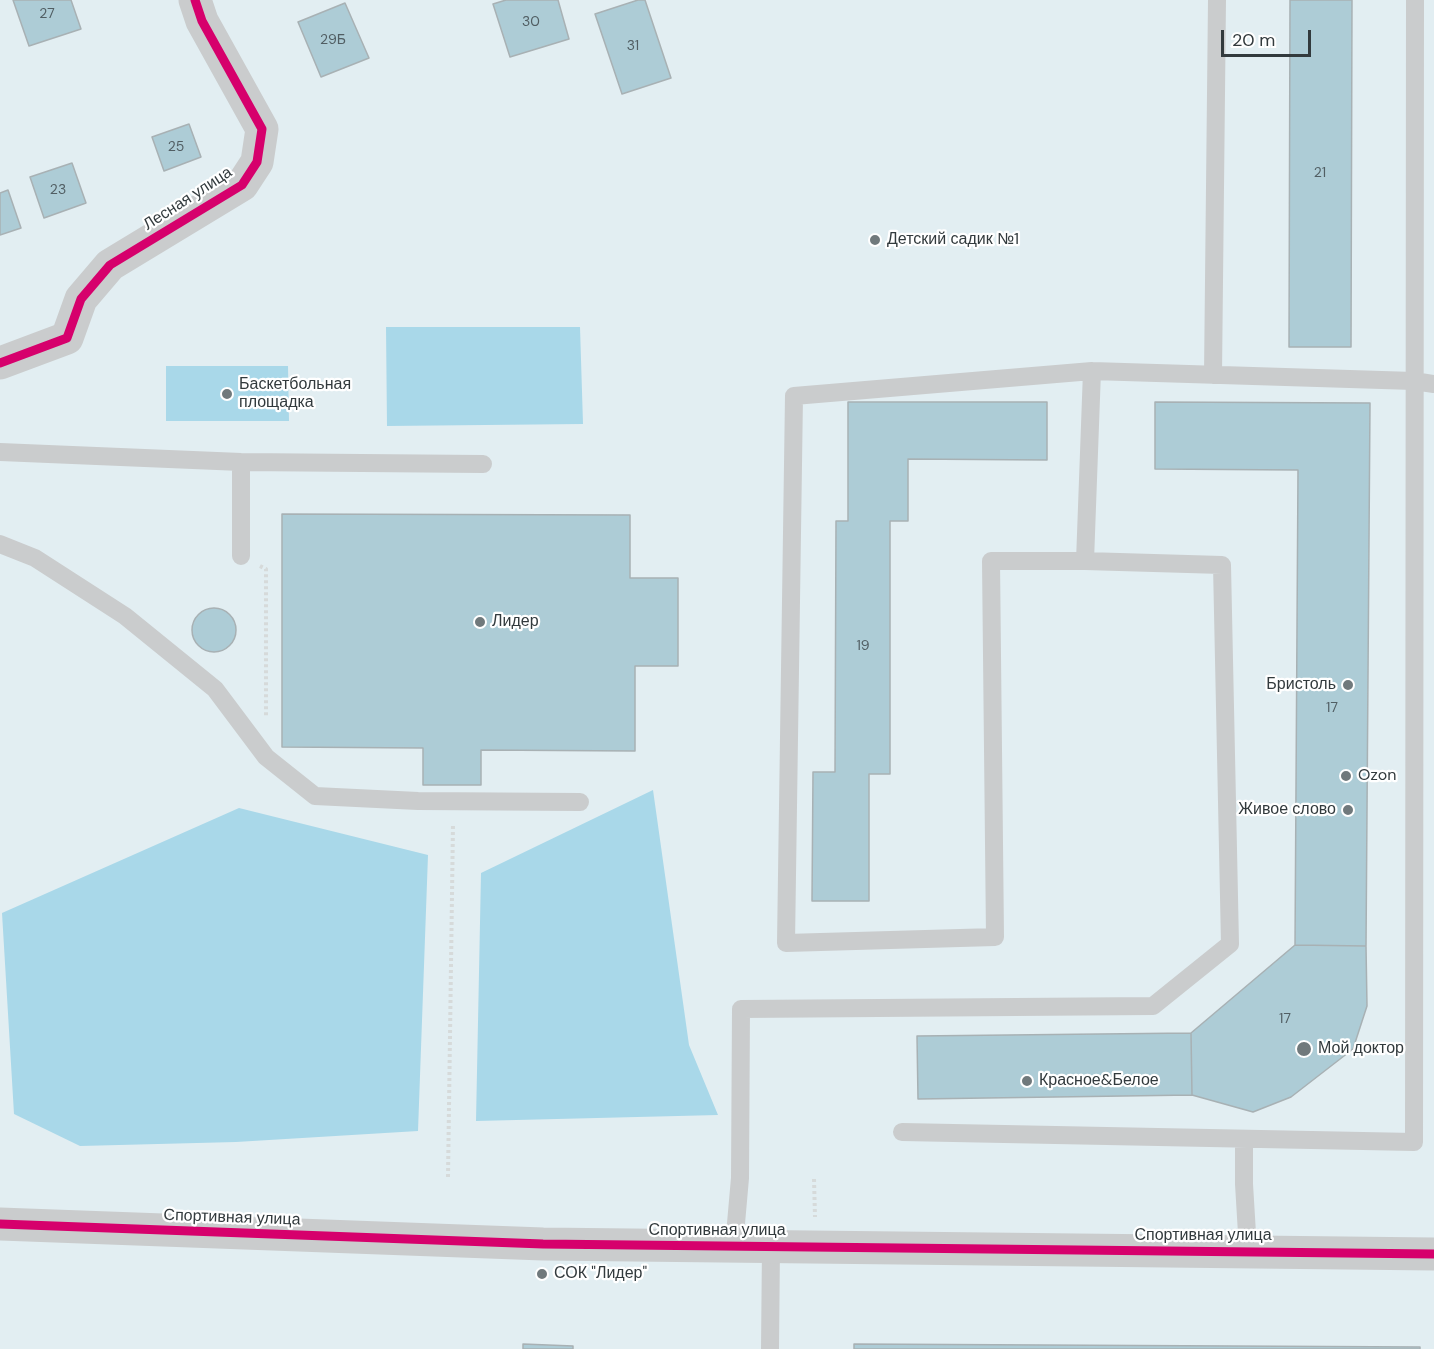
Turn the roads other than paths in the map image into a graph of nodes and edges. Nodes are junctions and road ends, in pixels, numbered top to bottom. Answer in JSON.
{"nodes":[{"id":1,"x":195,"y":0,"type":"edge"},
{"id":2,"x":1217,"y":0,"type":"edge"},
{"id":3,"x":1415,"y":0,"type":"edge"},
{"id":4,"x":0,"y":363,"type":"edge"},
{"id":5,"x":1092,"y":371,"type":"junction"},
{"id":6,"x":1213,"y":375,"type":"junction"},
{"id":7,"x":1414,"y":381,"type":"junction"},
{"id":8,"x":1434,"y":384,"type":"edge"},
{"id":9,"x":0,"y":452,"type":"edge"},
{"id":10,"x":241,"y":462,"type":"junction"},
{"id":11,"x":483,"y":464,"type":"dead end"},
{"id":12,"x":0,"y":544,"type":"edge"},
{"id":13,"x":241,"y":556,"type":"dead end"},
{"id":14,"x":1085,"y":561,"type":"junction"},
{"id":15,"x":580,"y":802,"type":"dead end"},
{"id":16,"x":902,"y":1132,"type":"dead end"},
{"id":17,"x":1244,"y":1139,"type":"junction"},
{"id":18,"x":0,"y":1224,"type":"edge"},
{"id":19,"x":734,"y":1246,"type":"junction"},
{"id":20,"x":771,"y":1246,"type":"junction"},
{"id":21,"x":1248,"y":1250,"type":"junction"},
{"id":22,"x":1434,"y":1254,"type":"edge"},
{"id":23,"x":770,"y":1349,"type":"edge"}],
"edges":[{"from":1,"to":4,"type":"street","name":"Лесная улица"},
{"from":2,"to":6,"type":"lane"},
{"from":3,"to":7,"type":"lane"},
{"from":5,"to":6,"type":"lane"},
{"from":5,"to":14,"type":"lane"},
{"from":5,"to":14,"type":"lane"},
{"from":6,"to":7,"type":"lane"},
{"from":7,"to":8,"type":"lane"},
{"from":7,"to":17,"type":"lane"},
{"from":9,"to":10,"type":"lane"},
{"from":10,"to":11,"type":"lane"},
{"from":10,"to":13,"type":"lane"},
{"from":12,"to":15,"type":"lane"},
{"from":14,"to":19,"type":"lane"},
{"from":16,"to":17,"type":"lane"},
{"from":17,"to":21,"type":"lane"},
{"from":18,"to":19,"type":"street","name":"Спортивная улица"},
{"from":19,"to":20,"type":"street","name":"Спортивная улица"},
{"from":20,"to":21,"type":"street","name":"Спортивная улица"},
{"from":20,"to":23,"type":"lane"},
{"from":21,"to":22,"type":"street","name":"Спортивная улица"}]}
